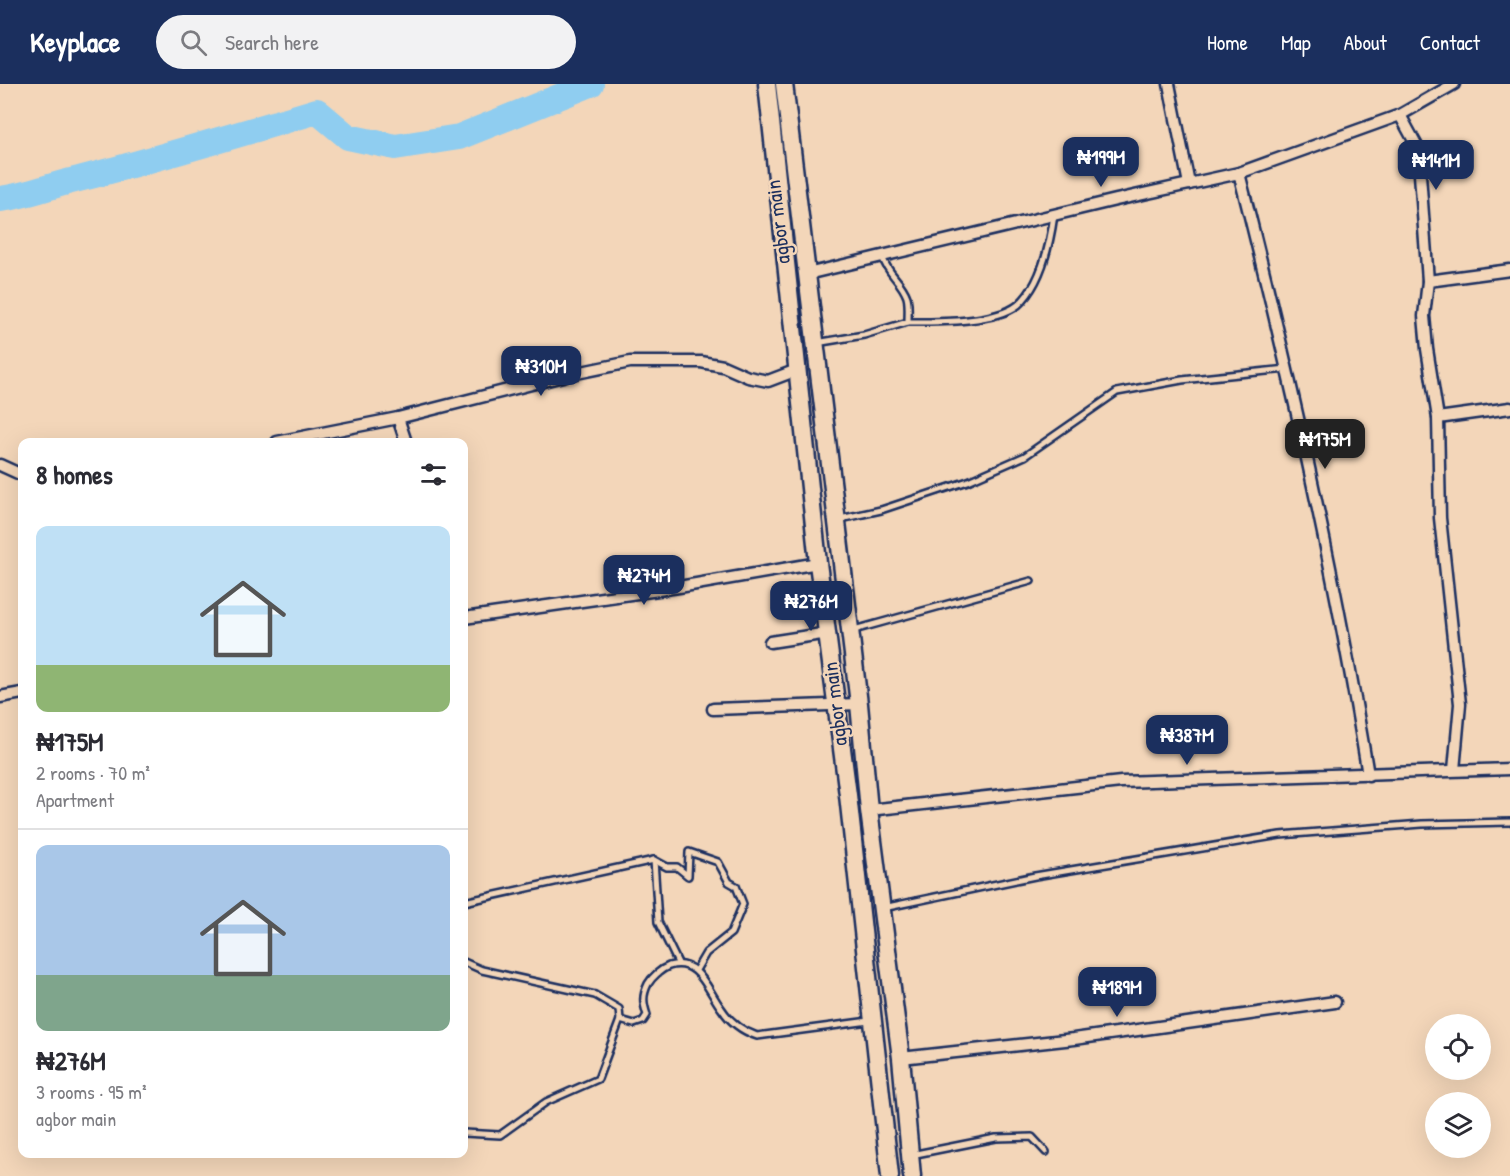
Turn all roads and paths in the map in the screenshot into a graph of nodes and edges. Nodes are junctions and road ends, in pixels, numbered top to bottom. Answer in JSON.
{"nodes":[{"id":1,"x":767,"y":84,"type":"edge"},
{"id":2,"x":784,"y":84,"type":"edge"},
{"id":3,"x":1169,"y":84,"type":"edge"},
{"id":4,"x":1454,"y":84,"type":"edge"},
{"id":5,"x":1400,"y":115,"type":"junction"},
{"id":6,"x":1239,"y":173,"type":"junction"},
{"id":7,"x":1189,"y":184,"type":"junction"},
{"id":8,"x":1054,"y":214,"type":"junction"},
{"id":9,"x":882,"y":256,"type":"junction"},
{"id":10,"x":1510,"y":270,"type":"edge"},
{"id":11,"x":807,"y":274,"type":"junction"},
{"id":12,"x":1428,"y":281,"type":"junction"},
{"id":13,"x":908,"y":321,"type":"junction"},
{"id":14,"x":815,"y":343,"type":"junction"},
{"id":15,"x":1289,"y":369,"type":"junction"},
{"id":16,"x":797,"y":370,"type":"junction"},
{"id":17,"x":1510,"y":408,"type":"edge"},
{"id":18,"x":398,"y":418,"type":"junction"},
{"id":19,"x":1438,"y":418,"type":"junction"},
{"id":20,"x":297,"y":438,"type":"edge"},
{"id":21,"x":405,"y":438,"type":"edge"},
{"id":22,"x":0,"y":465,"type":"edge"},
{"id":23,"x":18,"y":473,"type":"edge"},
{"id":24,"x":836,"y":520,"type":"junction"},
{"id":25,"x":818,"y":562,"type":"junction"},
{"id":26,"x":1030,"y":581,"type":"dead end"},
{"id":27,"x":468,"y":617,"type":"edge"},
{"id":28,"x":849,"y":632,"type":"junction"},
{"id":29,"x":828,"y":633,"type":"junction"},
{"id":30,"x":770,"y":642,"type":"dead end"},
{"id":31,"x":18,"y":694,"type":"edge"},
{"id":32,"x":0,"y":697,"type":"edge"},
{"id":33,"x":859,"y":704,"type":"junction"},
{"id":34,"x":837,"y":705,"type":"junction"},
{"id":35,"x":713,"y":709,"type":"dead end"},
{"id":36,"x":1510,"y":769,"type":"edge"},
{"id":37,"x":1454,"y":770,"type":"junction"},
{"id":38,"x":1368,"y":775,"type":"junction"},
{"id":39,"x":869,"y":810,"type":"junction"},
{"id":40,"x":1510,"y":822,"type":"edge"},
{"id":41,"x":654,"y":860,"type":"junction"},
{"id":42,"x":468,"y":901,"type":"edge"},
{"id":43,"x":882,"y":908,"type":"junction"},
{"id":44,"x":678,"y":963,"type":"junction"},
{"id":45,"x":468,"y":964,"type":"edge"},
{"id":46,"x":696,"y":970,"type":"junction"},
{"id":47,"x":1335,"y":1002,"type":"dead end"},
{"id":48,"x":620,"y":1020,"type":"junction"},
{"id":49,"x":874,"y":1020,"type":"junction"},
{"id":50,"x":901,"y":1058,"type":"junction"},
{"id":51,"x":468,"y":1133,"type":"edge"},
{"id":52,"x":1046,"y":1152,"type":"dead end"},
{"id":53,"x":910,"y":1156,"type":"junction"},
{"id":54,"x":890,"y":1176,"type":"edge"},
{"id":55,"x":912,"y":1176,"type":"edge"}],
"edges":[{"from":1,"to":16,"type":"main road","name":"agbor main"},
{"from":2,"to":11,"type":"main road","name":"agbor main"},
{"from":3,"to":7,"type":"street"},
{"from":4,"to":5,"type":"street"},
{"from":5,"to":6,"type":"street"},
{"from":5,"to":12,"type":"street"},
{"from":6,"to":7,"type":"street"},
{"from":6,"to":15,"type":"street"},
{"from":7,"to":8,"type":"street"},
{"from":8,"to":9,"type":"street"},
{"from":8,"to":13,"type":"lane"},
{"from":9,"to":11,"type":"street"},
{"from":9,"to":13,"type":"lane"},
{"from":10,"to":12,"type":"street"},
{"from":11,"to":14,"type":"main road","name":"agbor main"},
{"from":12,"to":19,"type":"street"},
{"from":13,"to":14,"type":"lane"},
{"from":14,"to":24,"type":"main road","name":"agbor main"},
{"from":15,"to":24,"type":"lane"},
{"from":15,"to":38,"type":"street"},
{"from":16,"to":18,"type":"street"},
{"from":16,"to":25,"type":"main road","name":"agbor main"},
{"from":17,"to":19,"type":"street"},
{"from":18,"to":20,"type":"street"},
{"from":18,"to":21,"type":"street"},
{"from":19,"to":37,"type":"street"},
{"from":22,"to":23,"type":"street"},
{"from":24,"to":28,"type":"main road","name":"agbor main"},
{"from":25,"to":27,"type":"street"},
{"from":25,"to":29,"type":"main road","name":"agbor main"},
{"from":26,"to":28,"type":"lane"},
{"from":28,"to":33,"type":"main road","name":"agbor main"},
{"from":29,"to":30,"type":"street"},
{"from":29,"to":34,"type":"main road","name":"agbor main"},
{"from":31,"to":32,"type":"street"},
{"from":33,"to":34,"type":"street"},
{"from":33,"to":39,"type":"main road","name":"agbor main"},
{"from":34,"to":35,"type":"street"},
{"from":34,"to":49,"type":"main road","name":"agbor main"},
{"from":36,"to":37,"type":"street"},
{"from":37,"to":38,"type":"street"},
{"from":38,"to":39,"type":"street"},
{"from":39,"to":43,"type":"main road","name":"agbor main"},
{"from":40,"to":43,"type":"lane"},
{"from":41,"to":42,"type":"lane"},
{"from":41,"to":44,"type":"lane"},
{"from":41,"to":46,"type":"lane"},
{"from":43,"to":50,"type":"main road","name":"agbor main"},
{"from":44,"to":46,"type":"lane"},
{"from":44,"to":48,"type":"lane"},
{"from":45,"to":48,"type":"lane"},
{"from":46,"to":49,"type":"lane"},
{"from":47,"to":50,"type":"street"},
{"from":48,"to":51,"type":"lane"},
{"from":49,"to":54,"type":"main road","name":"agbor main"},
{"from":50,"to":53,"type":"main road","name":"agbor main"},
{"from":52,"to":53,"type":"lane"},
{"from":53,"to":55,"type":"main road","name":"agbor main"}]}
